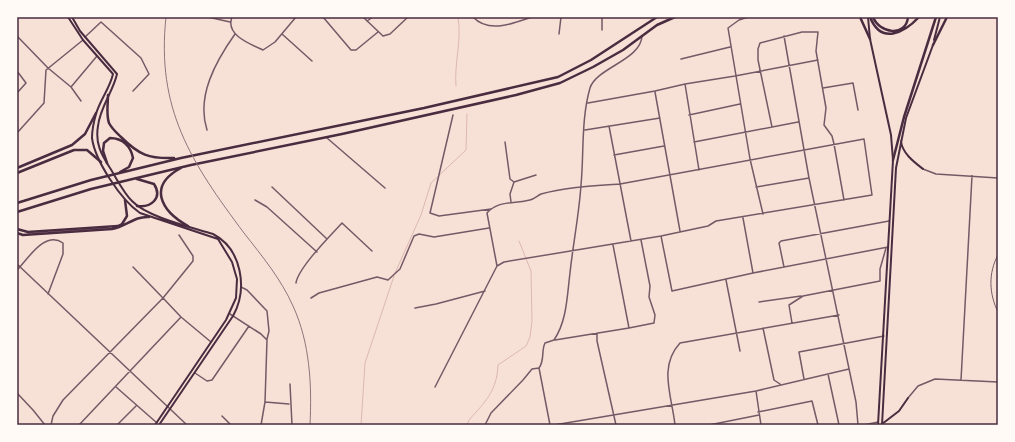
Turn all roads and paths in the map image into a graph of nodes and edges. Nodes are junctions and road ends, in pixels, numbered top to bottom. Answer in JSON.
{"nodes":[{"id":1,"x":68,"y":17,"type":"edge"},
{"id":2,"x":72,"y":17,"type":"edge"},
{"id":3,"x":208,"y":17,"type":"edge"},
{"id":4,"x":232,"y":17,"type":"edge"},
{"id":5,"x":296,"y":17,"type":"edge"},
{"id":6,"x":323,"y":17,"type":"edge"},
{"id":7,"x":363,"y":17,"type":"edge"},
{"id":8,"x":373,"y":17,"type":"edge"},
{"id":9,"x":408,"y":17,"type":"edge"},
{"id":10,"x":473,"y":17,"type":"edge"},
{"id":11,"x":532,"y":17,"type":"edge"},
{"id":12,"x":561,"y":17,"type":"edge"},
{"id":13,"x":569,"y":17,"type":"edge"},
{"id":14,"x":597,"y":17,"type":"edge"},
{"id":15,"x":602,"y":17,"type":"edge"},
{"id":16,"x":657,"y":17,"type":"edge"},
{"id":17,"x":675,"y":17,"type":"edge"},
{"id":18,"x":748,"y":17,"type":"edge"},
{"id":19,"x":860,"y":17,"type":"edge"},
{"id":20,"x":870,"y":17,"type":"edge"},
{"id":21,"x":908,"y":17,"type":"edge"},
{"id":22,"x":919,"y":17,"type":"edge"},
{"id":23,"x":936,"y":17,"type":"edge"},
{"id":24,"x":940,"y":17,"type":"edge"},
{"id":25,"x":947,"y":17,"type":"edge"},
{"id":26,"x":367,"y":21,"type":"junction"},
{"id":27,"x":230,"y":22,"type":"junction"},
{"id":28,"x":602,"y":30,"type":"dead end"},
{"id":29,"x":378,"y":32,"type":"junction"},
{"id":30,"x":235,"y":34,"type":"junction"},
{"id":31,"x":281,"y":34,"type":"junction"},
{"id":32,"x":559,"y":34,"type":"dead end"},
{"id":33,"x":17,"y":36,"type":"edge"},
{"id":34,"x":642,"y":36,"type":"junction"},
{"id":35,"x":784,"y":36,"type":"junction"},
{"id":36,"x":85,"y":37,"type":"junction"},
{"id":37,"x":870,"y":39,"type":"junction"},
{"id":38,"x":83,"y":40,"type":"junction"},
{"id":39,"x":933,"y":45,"type":"junction"},
{"id":40,"x":730,"y":47,"type":"junction"},
{"id":41,"x":96,"y":56,"type":"junction"},
{"id":42,"x":681,"y":59,"type":"dead end"},
{"id":43,"x":312,"y":60,"type":"dead end"},
{"id":44,"x":818,"y":60,"type":"junction"},
{"id":45,"x":789,"y":65,"type":"junction"},
{"id":46,"x":48,"y":68,"type":"junction"},
{"id":47,"x":17,"y":71,"type":"edge"},
{"id":48,"x":760,"y":71,"type":"junction"},
{"id":49,"x":735,"y":76,"type":"junction"},
{"id":50,"x":685,"y":84,"type":"junction"},
{"id":51,"x":71,"y":87,"type":"junction"},
{"id":52,"x":823,"y":88,"type":"junction"},
{"id":53,"x":133,"y":91,"type":"dead end"},
{"id":54,"x":655,"y":91,"type":"junction"},
{"id":55,"x":17,"y":93,"type":"edge"},
{"id":56,"x":108,"y":95,"type":"junction"},
{"id":57,"x":81,"y":101,"type":"dead end"},
{"id":58,"x":588,"y":103,"type":"junction"},
{"id":59,"x":740,"y":104,"type":"junction"},
{"id":60,"x":858,"y":110,"type":"dead end"},
{"id":61,"x":96,"y":113,"type":"junction"},
{"id":62,"x":453,"y":115,"type":"dead end"},
{"id":63,"x":689,"y":115,"type":"junction"},
{"id":64,"x":660,"y":118,"type":"junction"},
{"id":65,"x":799,"y":122,"type":"junction"},
{"id":66,"x":609,"y":126,"type":"junction"},
{"id":67,"x":772,"y":127,"type":"junction"},
{"id":68,"x":207,"y":130,"type":"dead end"},
{"id":69,"x":584,"y":130,"type":"junction"},
{"id":70,"x":746,"y":132,"type":"junction"},
{"id":71,"x":17,"y":133,"type":"edge"},
{"id":72,"x":325,"y":137,"type":"junction"},
{"id":73,"x":901,"y":137,"type":"junction"},
{"id":74,"x":505,"y":142,"type":"dead end"},
{"id":75,"x":694,"y":142,"type":"junction"},
{"id":76,"x":834,"y":144,"type":"junction"},
{"id":77,"x":664,"y":146,"type":"junction"},
{"id":78,"x":804,"y":149,"type":"junction"},
{"id":79,"x":614,"y":155,"type":"junction"},
{"id":80,"x":180,"y":158,"type":"junction"},
{"id":81,"x":750,"y":160,"type":"junction"},
{"id":82,"x":893,"y":160,"type":"junction"},
{"id":83,"x":101,"y":162,"type":"junction"},
{"id":84,"x":107,"y":164,"type":"junction"},
{"id":85,"x":186,"y":166,"type":"junction"},
{"id":86,"x":17,"y":168,"type":"edge"},
{"id":87,"x":923,"y":169,"type":"joint"},
{"id":88,"x":699,"y":170,"type":"junction"},
{"id":89,"x":17,"y":173,"type":"edge"},
{"id":90,"x":117,"y":173,"type":"junction"},
{"id":91,"x":536,"y":175,"type":"dead end"},
{"id":92,"x":670,"y":175,"type":"junction"},
{"id":93,"x":972,"y":176,"type":"junction"},
{"id":94,"x":134,"y":178,"type":"junction"},
{"id":95,"x":809,"y":178,"type":"junction"},
{"id":96,"x":998,"y":178,"type":"edge"},
{"id":97,"x":514,"y":182,"type":"junction"},
{"id":98,"x":620,"y":184,"type":"junction"},
{"id":99,"x":581,"y":186,"type":"junction"},
{"id":100,"x":272,"y":187,"type":"dead end"},
{"id":101,"x":756,"y":187,"type":"junction"},
{"id":102,"x":385,"y":188,"type":"dead end"},
{"id":103,"x":125,"y":200,"type":"junction"},
{"id":104,"x":255,"y":200,"type":"dead end"},
{"id":105,"x":844,"y":200,"type":"junction"},
{"id":106,"x":511,"y":202,"type":"junction"},
{"id":107,"x":17,"y":203,"type":"edge"},
{"id":108,"x":815,"y":204,"type":"junction"},
{"id":109,"x":137,"y":206,"type":"junction"},
{"id":110,"x":491,"y":208,"type":"junction"},
{"id":111,"x":21,"y":210,"type":"junction"},
{"id":112,"x":17,"y":212,"type":"edge"},
{"id":113,"x":763,"y":214,"type":"junction"},
{"id":114,"x":17,"y":215,"type":"edge"},
{"id":115,"x":149,"y":217,"type":"junction"},
{"id":116,"x":743,"y":218,"type":"junction"},
{"id":117,"x":889,"y":221,"type":"junction"},
{"id":118,"x":188,"y":226,"type":"junction"},
{"id":119,"x":489,"y":228,"type":"junction"},
{"id":120,"x":17,"y":229,"type":"edge"},
{"id":121,"x":680,"y":231,"type":"junction"},
{"id":122,"x":17,"y":233,"type":"edge"},
{"id":123,"x":821,"y":233,"type":"junction"},
{"id":124,"x":178,"y":235,"type":"dead end"},
{"id":125,"x":661,"y":236,"type":"junction"},
{"id":126,"x":327,"y":239,"type":"junction"},
{"id":127,"x":640,"y":240,"type":"junction"},
{"id":128,"x":631,"y":242,"type":"junction"},
{"id":129,"x":613,"y":245,"type":"junction"},
{"id":130,"x":887,"y":248,"type":"junction"},
{"id":131,"x":372,"y":251,"type":"dead end"},
{"id":132,"x":317,"y":252,"type":"junction"},
{"id":133,"x":572,"y":252,"type":"junction"},
{"id":134,"x":998,"y":255,"type":"edge"},
{"id":135,"x":826,"y":260,"type":"junction"},
{"id":136,"x":17,"y":264,"type":"edge"},
{"id":137,"x":496,"y":266,"type":"junction"},
{"id":138,"x":20,"y":267,"type":"junction"},
{"id":139,"x":133,"y":267,"type":"dead end"},
{"id":140,"x":784,"y":268,"type":"junction"},
{"id":141,"x":17,"y":270,"type":"edge"},
{"id":142,"x":754,"y":273,"type":"junction"},
{"id":143,"x":726,"y":280,"type":"junction"},
{"id":144,"x":296,"y":283,"type":"dead end"},
{"id":145,"x":241,"y":287,"type":"junction"},
{"id":146,"x":833,"y":288,"type":"junction"},
{"id":147,"x":485,"y":291,"type":"junction"},
{"id":148,"x":48,"y":294,"type":"junction"},
{"id":149,"x":803,"y":296,"type":"junction"},
{"id":150,"x":162,"y":297,"type":"junction"},
{"id":151,"x":311,"y":298,"type":"dead end"},
{"id":152,"x":758,"y":302,"type":"dead end"},
{"id":153,"x":415,"y":308,"type":"dead end"},
{"id":154,"x":998,"y":312,"type":"edge"},
{"id":155,"x":230,"y":314,"type":"junction"},
{"id":156,"x":839,"y":315,"type":"junction"},
{"id":157,"x":233,"y":316,"type":"junction"},
{"id":158,"x":181,"y":317,"type":"junction"},
{"id":159,"x":792,"y":324,"type":"junction"},
{"id":160,"x":249,"y":326,"type":"junction"},
{"id":161,"x":629,"y":328,"type":"junction"},
{"id":162,"x":763,"y":328,"type":"junction"},
{"id":163,"x":737,"y":332,"type":"junction"},
{"id":164,"x":597,"y":333,"type":"junction"},
{"id":165,"x":884,"y":336,"type":"junction"},
{"id":166,"x":267,"y":340,"type":"junction"},
{"id":167,"x":554,"y":340,"type":"junction"},
{"id":168,"x":211,"y":342,"type":"junction"},
{"id":169,"x":845,"y":342,"type":"junction"},
{"id":170,"x":110,"y":350,"type":"junction"},
{"id":171,"x":740,"y":351,"type":"dead end"},
{"id":172,"x":540,"y":368,"type":"junction"},
{"id":173,"x":849,"y":369,"type":"junction"},
{"id":174,"x":131,"y":370,"type":"junction"},
{"id":175,"x":195,"y":373,"type":"junction"},
{"id":176,"x":828,"y":374,"type":"junction"},
{"id":177,"x":804,"y":379,"type":"junction"},
{"id":178,"x":961,"y":380,"type":"junction"},
{"id":179,"x":998,"y":382,"type":"edge"},
{"id":180,"x":290,"y":384,"type":"dead end"},
{"id":181,"x":780,"y":384,"type":"junction"},
{"id":182,"x":115,"y":386,"type":"junction"},
{"id":183,"x":435,"y":387,"type":"dead end"},
{"id":184,"x":756,"y":391,"type":"junction"},
{"id":185,"x":17,"y":393,"type":"edge"},
{"id":186,"x":908,"y":398,"type":"joint"},
{"id":187,"x":265,"y":402,"type":"junction"},
{"id":188,"x":290,"y":404,"type":"junction"},
{"id":189,"x":673,"y":405,"type":"junction"},
{"id":190,"x":136,"y":406,"type":"junction"},
{"id":191,"x":167,"y":407,"type":"junction"},
{"id":192,"x":170,"y":410,"type":"junction"},
{"id":193,"x":758,"y":412,"type":"junction"},
{"id":194,"x":614,"y":415,"type":"junction"},
{"id":195,"x":222,"y":416,"type":"dead end"},
{"id":196,"x":759,"y":416,"type":"junction"},
{"id":197,"x":161,"y":422,"type":"junction"},
{"id":198,"x":156,"y":424,"type":"edge"},
{"id":199,"x":878,"y":424,"type":"edge"},
{"id":200,"x":45,"y":425,"type":"edge"},
{"id":201,"x":51,"y":425,"type":"edge"},
{"id":202,"x":79,"y":425,"type":"edge"},
{"id":203,"x":117,"y":425,"type":"edge"},
{"id":204,"x":159,"y":425,"type":"edge"},
{"id":205,"x":163,"y":425,"type":"edge"},
{"id":206,"x":187,"y":425,"type":"edge"},
{"id":207,"x":231,"y":425,"type":"edge"},
{"id":208,"x":261,"y":425,"type":"edge"},
{"id":209,"x":292,"y":425,"type":"edge"},
{"id":210,"x":485,"y":425,"type":"edge"},
{"id":211,"x":550,"y":425,"type":"edge"},
{"id":212,"x":554,"y":425,"type":"edge"},
{"id":213,"x":616,"y":425,"type":"edge"},
{"id":214,"x":675,"y":425,"type":"edge"},
{"id":215,"x":709,"y":425,"type":"edge"},
{"id":216,"x":761,"y":425,"type":"edge"},
{"id":217,"x":818,"y":425,"type":"edge"},
{"id":218,"x":839,"y":425,"type":"edge"},
{"id":219,"x":858,"y":425,"type":"edge"},
{"id":220,"x":864,"y":425,"type":"edge"},
{"id":221,"x":882,"y":425,"type":"edge"}],
"edges":[{"from":1,"to":38,"type":"main road"},
{"from":2,"to":36,"type":"main road"},
{"from":3,"to":27,"type":"street"},
{"from":4,"to":27,"type":"street"},
{"from":5,"to":31,"type":"street"},
{"from":6,"to":29,"type":"street"},
{"from":7,"to":26,"type":"street"},
{"from":8,"to":26,"type":"street"},
{"from":9,"to":29,"type":"street"},
{"from":10,"to":11,"type":"street"},
{"from":12,"to":32,"type":"street"},
{"from":13,"to":14,"type":"street"},
{"from":15,"to":28,"type":"street"},
{"from":16,"to":80,"type":"highway"},
{"from":17,"to":34,"type":"highway"},
{"from":18,"to":40,"type":"street"},
{"from":19,"to":37,"type":"highway"},
{"from":20,"to":21,"type":"highway"},
{"from":20,"to":22,"type":"highway"},
{"from":20,"to":37,"type":"main road"},
{"from":23,"to":82,"type":"highway"},
{"from":24,"to":39,"type":"main road"},
{"from":25,"to":39,"type":"highway"},
{"from":26,"to":29,"type":"street"},
{"from":27,"to":30,"type":"street"},
{"from":30,"to":31,"type":"street"},
{"from":30,"to":68,"type":"street"},
{"from":31,"to":43,"type":"street"},
{"from":33,"to":46,"type":"street"},
{"from":34,"to":58,"type":"street"},
{"from":34,"to":72,"type":"highway"},
{"from":35,"to":44,"type":"street"},
{"from":35,"to":45,"type":"street"},
{"from":35,"to":48,"type":"street"},
{"from":36,"to":53,"type":"street"},
{"from":36,"to":56,"type":"main road"},
{"from":37,"to":82,"type":"main road"},
{"from":38,"to":41,"type":"main road"},
{"from":38,"to":46,"type":"street"},
{"from":39,"to":73,"type":"main road"},
{"from":40,"to":42,"type":"street"},
{"from":40,"to":49,"type":"street"},
{"from":41,"to":51,"type":"street"},
{"from":41,"to":61,"type":"main road"},
{"from":44,"to":45,"type":"street"},
{"from":44,"to":52,"type":"street"},
{"from":45,"to":48,"type":"street"},
{"from":45,"to":65,"type":"street"},
{"from":46,"to":51,"type":"street"},
{"from":46,"to":71,"type":"street"},
{"from":47,"to":55,"type":"street"},
{"from":48,"to":49,"type":"street"},
{"from":48,"to":67,"type":"street"},
{"from":49,"to":50,"type":"street"},
{"from":49,"to":59,"type":"street"},
{"from":50,"to":54,"type":"street"},
{"from":50,"to":63,"type":"street"},
{"from":51,"to":57,"type":"street"},
{"from":52,"to":60,"type":"street"},
{"from":52,"to":76,"type":"street"},
{"from":54,"to":58,"type":"street"},
{"from":54,"to":64,"type":"street"},
{"from":56,"to":80,"type":"highway"},
{"from":56,"to":84,"type":"main road"},
{"from":58,"to":69,"type":"street"},
{"from":59,"to":63,"type":"street"},
{"from":59,"to":70,"type":"street"},
{"from":61,"to":83,"type":"main road"},
{"from":61,"to":86,"type":"highway"},
{"from":62,"to":110,"type":"street"},
{"from":63,"to":75,"type":"street"},
{"from":64,"to":66,"type":"street"},
{"from":64,"to":77,"type":"street"},
{"from":65,"to":67,"type":"street"},
{"from":65,"to":78,"type":"street"},
{"from":66,"to":69,"type":"street"},
{"from":66,"to":79,"type":"street"},
{"from":67,"to":70,"type":"street"},
{"from":69,"to":99,"type":"street"},
{"from":70,"to":75,"type":"street"},
{"from":70,"to":81,"type":"street"},
{"from":72,"to":85,"type":"highway"},
{"from":72,"to":102,"type":"street"},
{"from":73,"to":87,"type":"main road"},
{"from":73,"to":221,"type":"main road"},
{"from":74,"to":97,"type":"street"},
{"from":75,"to":88,"type":"street"},
{"from":76,"to":78,"type":"street"},
{"from":76,"to":105,"type":"street"},
{"from":76,"to":105,"type":"street"},
{"from":77,"to":79,"type":"street"},
{"from":77,"to":92,"type":"street"},
{"from":78,"to":81,"type":"street"},
{"from":78,"to":95,"type":"street"},
{"from":79,"to":98,"type":"street"},
{"from":80,"to":90,"type":"highway"},
{"from":81,"to":88,"type":"street"},
{"from":81,"to":101,"type":"street"},
{"from":82,"to":117,"type":"main road"},
{"from":83,"to":89,"type":"highway"},
{"from":83,"to":103,"type":"main road"},
{"from":84,"to":90,"type":"highway"},
{"from":84,"to":109,"type":"main road"},
{"from":85,"to":94,"type":"highway"},
{"from":85,"to":118,"type":"highway"},
{"from":87,"to":93,"type":"street"},
{"from":88,"to":92,"type":"street"},
{"from":90,"to":107,"type":"highway"},
{"from":91,"to":97,"type":"street"},
{"from":92,"to":98,"type":"street"},
{"from":92,"to":121,"type":"street"},
{"from":93,"to":96,"type":"street"},
{"from":93,"to":178,"type":"street"},
{"from":94,"to":109,"type":"highway"},
{"from":94,"to":111,"type":"highway"},
{"from":95,"to":101,"type":"street"},
{"from":95,"to":108,"type":"street"},
{"from":97,"to":106,"type":"street"},
{"from":98,"to":99,"type":"street"},
{"from":98,"to":128,"type":"street"},
{"from":99,"to":106,"type":"street"},
{"from":99,"to":133,"type":"street"},
{"from":100,"to":126,"type":"street"},
{"from":101,"to":113,"type":"street"},
{"from":103,"to":115,"type":"main road"},
{"from":103,"to":120,"type":"highway"},
{"from":104,"to":132,"type":"street"},
{"from":105,"to":108,"type":"street"},
{"from":106,"to":110,"type":"street"},
{"from":108,"to":113,"type":"street"},
{"from":108,"to":123,"type":"street"},
{"from":109,"to":118,"type":"main road"},
{"from":110,"to":119,"type":"street"},
{"from":111,"to":112,"type":"highway"},
{"from":111,"to":114,"type":"highway"},
{"from":113,"to":116,"type":"street"},
{"from":115,"to":122,"type":"highway"},
{"from":115,"to":155,"type":"main road"},
{"from":116,"to":121,"type":"street"},
{"from":116,"to":142,"type":"street"},
{"from":117,"to":123,"type":"street"},
{"from":117,"to":130,"type":"main road"},
{"from":118,"to":145,"type":"main road"},
{"from":119,"to":137,"type":"street"},
{"from":119,"to":151,"type":"street"},
{"from":121,"to":125,"type":"street"},
{"from":123,"to":135,"type":"street"},
{"from":123,"to":140,"type":"street"},
{"from":124,"to":150,"type":"street"},
{"from":125,"to":127,"type":"street"},
{"from":125,"to":143,"type":"street"},
{"from":126,"to":131,"type":"street"},
{"from":126,"to":132,"type":"street"},
{"from":127,"to":128,"type":"street"},
{"from":127,"to":161,"type":"street"},
{"from":128,"to":129,"type":"street"},
{"from":129,"to":133,"type":"street"},
{"from":129,"to":161,"type":"street"},
{"from":130,"to":135,"type":"street"},
{"from":130,"to":146,"type":"street"},
{"from":130,"to":165,"type":"main road"},
{"from":132,"to":144,"type":"street"},
{"from":133,"to":137,"type":"street"},
{"from":133,"to":167,"type":"street"},
{"from":134,"to":154,"type":"street"},
{"from":135,"to":140,"type":"street"},
{"from":135,"to":146,"type":"street"},
{"from":136,"to":138,"type":"street"},
{"from":137,"to":147,"type":"street"},
{"from":138,"to":141,"type":"street"},
{"from":138,"to":148,"type":"street"},
{"from":138,"to":148,"type":"street"},
{"from":139,"to":150,"type":"street"},
{"from":140,"to":142,"type":"street"},
{"from":142,"to":143,"type":"street"},
{"from":143,"to":163,"type":"street"},
{"from":145,"to":157,"type":"main road"},
{"from":145,"to":166,"type":"street"},
{"from":146,"to":149,"type":"street"},
{"from":146,"to":156,"type":"street"},
{"from":147,"to":153,"type":"street"},
{"from":147,"to":183,"type":"street"},
{"from":148,"to":170,"type":"street"},
{"from":149,"to":152,"type":"street"},
{"from":149,"to":159,"type":"street"},
{"from":150,"to":158,"type":"street"},
{"from":150,"to":170,"type":"street"},
{"from":155,"to":157,"type":"street"},
{"from":155,"to":168,"type":"main road"},
{"from":156,"to":159,"type":"street"},
{"from":156,"to":169,"type":"street"},
{"from":157,"to":160,"type":"street"},
{"from":157,"to":175,"type":"main road"},
{"from":158,"to":168,"type":"street"},
{"from":158,"to":174,"type":"street"},
{"from":159,"to":162,"type":"street"},
{"from":160,"to":166,"type":"street"},
{"from":160,"to":175,"type":"street"},
{"from":161,"to":164,"type":"street"},
{"from":162,"to":163,"type":"street"},
{"from":162,"to":181,"type":"street"},
{"from":163,"to":171,"type":"street"},
{"from":163,"to":189,"type":"street"},
{"from":164,"to":167,"type":"street"},
{"from":164,"to":194,"type":"street"},
{"from":165,"to":169,"type":"street"},
{"from":165,"to":199,"type":"main road"},
{"from":166,"to":187,"type":"street"},
{"from":167,"to":172,"type":"street"},
{"from":168,"to":191,"type":"main road"},
{"from":169,"to":173,"type":"street"},
{"from":169,"to":177,"type":"street"},
{"from":170,"to":174,"type":"street"},
{"from":170,"to":201,"type":"street"},
{"from":172,"to":210,"type":"street"},
{"from":172,"to":211,"type":"street"},
{"from":173,"to":176,"type":"street"},
{"from":173,"to":219,"type":"street"},
{"from":174,"to":182,"type":"street"},
{"from":174,"to":191,"type":"street"},
{"from":175,"to":192,"type":"main road"},
{"from":176,"to":177,"type":"street"},
{"from":176,"to":218,"type":"street"},
{"from":177,"to":181,"type":"street"},
{"from":178,"to":179,"type":"street"},
{"from":178,"to":186,"type":"street"},
{"from":180,"to":188,"type":"street"},
{"from":181,"to":184,"type":"street"},
{"from":182,"to":190,"type":"street"},
{"from":182,"to":202,"type":"street"},
{"from":184,"to":189,"type":"street"},
{"from":184,"to":193,"type":"street"},
{"from":185,"to":200,"type":"street"},
{"from":186,"to":221,"type":"main road"},
{"from":187,"to":188,"type":"street"},
{"from":187,"to":208,"type":"street"},
{"from":188,"to":209,"type":"street"},
{"from":189,"to":194,"type":"street"},
{"from":189,"to":214,"type":"street"},
{"from":190,"to":198,"type":"street"},
{"from":190,"to":203,"type":"street"},
{"from":191,"to":192,"type":"street"},
{"from":191,"to":198,"type":"main road"},
{"from":192,"to":197,"type":"main road"},
{"from":192,"to":206,"type":"street"},
{"from":193,"to":196,"type":"street"},
{"from":193,"to":217,"type":"street"},
{"from":194,"to":212,"type":"street"},
{"from":194,"to":213,"type":"street"},
{"from":195,"to":207,"type":"street"},
{"from":196,"to":215,"type":"street"},
{"from":196,"to":216,"type":"street"},
{"from":197,"to":204,"type":"main road"},
{"from":197,"to":205,"type":"street"},
{"from":199,"to":220,"type":"street"}]}
